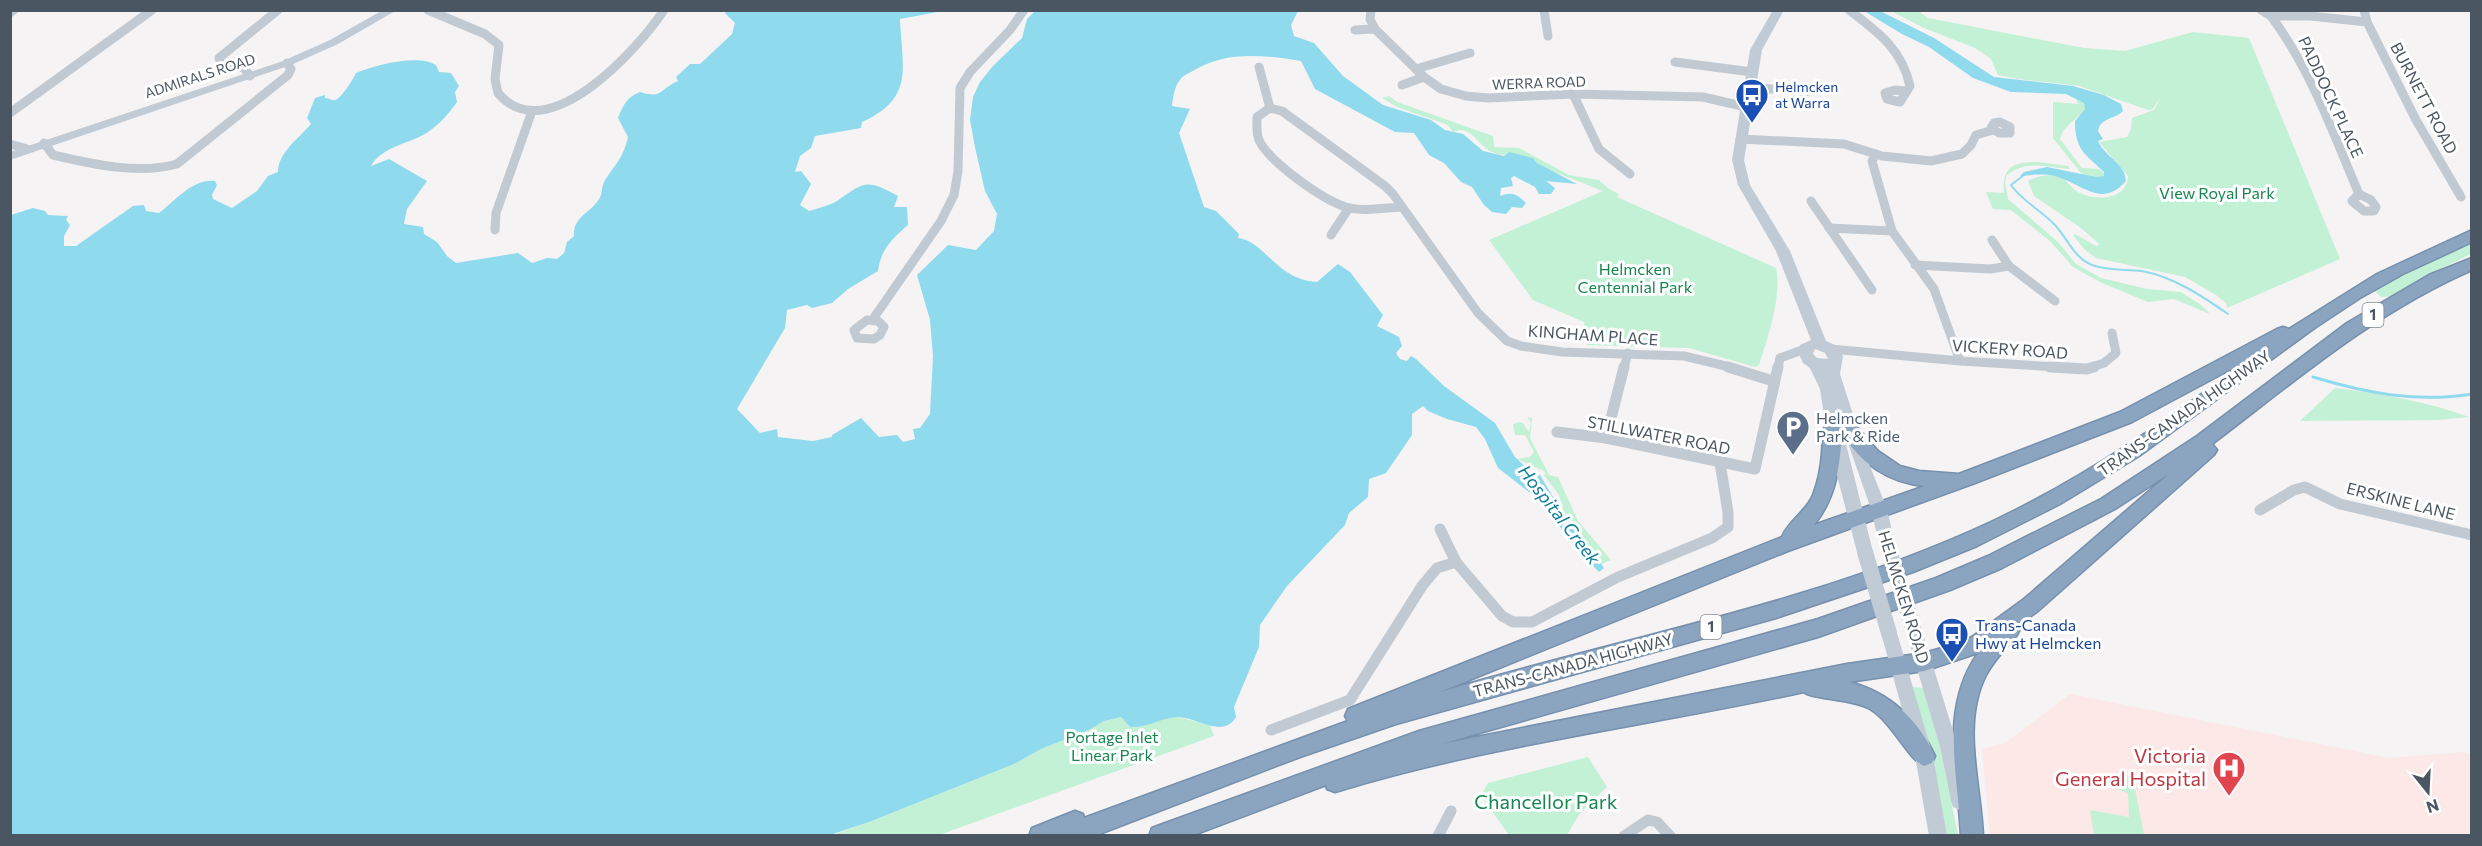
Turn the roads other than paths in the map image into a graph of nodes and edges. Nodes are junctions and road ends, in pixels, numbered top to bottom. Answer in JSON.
{"nodes":[{"id":1,"x":152,"y":10,"type":"edge"},
{"id":2,"x":278,"y":10,"type":"edge"},
{"id":3,"x":392,"y":10,"type":"edge"},
{"id":4,"x":428,"y":10,"type":"edge"},
{"id":5,"x":664,"y":10,"type":"edge"},
{"id":6,"x":1024,"y":10,"type":"edge"},
{"id":7,"x":1371,"y":10,"type":"edge"},
{"id":8,"x":1544,"y":10,"type":"edge"},
{"id":9,"x":1849,"y":10,"type":"edge"},
{"id":10,"x":2261,"y":10,"type":"edge"},
{"id":11,"x":2364,"y":10,"type":"edge"},
{"id":12,"x":1778,"y":11,"type":"edge"},
{"id":13,"x":2271,"y":16,"type":"junction"},
{"id":14,"x":2367,"y":22,"type":"junction"},
{"id":15,"x":1375,"y":29,"type":"junction"},
{"id":16,"x":1355,"y":30,"type":"dead end"},
{"id":17,"x":1548,"y":36,"type":"dead end"},
{"id":18,"x":1470,"y":53,"type":"dead end"},
{"id":19,"x":1674,"y":62,"type":"dead end"},
{"id":20,"x":287,"y":63,"type":"junction"},
{"id":21,"x":1259,"y":67,"type":"dead end"},
{"id":22,"x":1416,"y":69,"type":"junction"},
{"id":23,"x":1752,"y":72,"type":"junction"},
{"id":24,"x":250,"y":76,"type":"junction"},
{"id":25,"x":1424,"y":77,"type":"junction"},
{"id":26,"x":1402,"y":85,"type":"dead end"},
{"id":27,"x":1749,"y":87,"type":"junction"},
{"id":28,"x":1905,"y":91,"type":"dead end"},
{"id":29,"x":1806,"y":92,"type":"dead end"},
{"id":30,"x":1573,"y":94,"type":"junction"},
{"id":31,"x":1746,"y":107,"type":"junction"},
{"id":32,"x":1270,"y":108,"type":"junction"},
{"id":33,"x":532,"y":111,"type":"junction"},
{"id":34,"x":10,"y":113,"type":"edge"},
{"id":35,"x":1993,"y":130,"type":"dead end"},
{"id":36,"x":1740,"y":139,"type":"junction"},
{"id":37,"x":44,"y":143,"type":"junction"},
{"id":38,"x":10,"y":144,"type":"edge"},
{"id":39,"x":27,"y":149,"type":"junction"},
{"id":40,"x":1876,"y":154,"type":"junction"},
{"id":41,"x":10,"y":156,"type":"edge"},
{"id":42,"x":1630,"y":174,"type":"dead end"},
{"id":43,"x":2359,"y":194,"type":"dead end"},
{"id":44,"x":2461,"y":197,"type":"dead end"},
{"id":45,"x":1811,"y":201,"type":"dead end"},
{"id":46,"x":1401,"y":207,"type":"junction"},
{"id":47,"x":1349,"y":208,"type":"junction"},
{"id":48,"x":1829,"y":228,"type":"junction"},
{"id":49,"x":495,"y":230,"type":"dead end"},
{"id":50,"x":1892,"y":231,"type":"junction"},
{"id":51,"x":1331,"y":235,"type":"dead end"},
{"id":52,"x":2472,"y":235,"type":"edge"},
{"id":53,"x":1992,"y":240,"type":"dead end"},
{"id":54,"x":2472,"y":263,"type":"edge"},
{"id":55,"x":1915,"y":265,"type":"junction"},
{"id":56,"x":2009,"y":266,"type":"junction"},
{"id":57,"x":1872,"y":290,"type":"dead end"},
{"id":58,"x":2055,"y":301,"type":"dead end"},
{"id":59,"x":873,"y":319,"type":"dead end"},
{"id":60,"x":2311,"y":322,"type":"junction"},
{"id":61,"x":2112,"y":333,"type":"dead end"},
{"id":62,"x":1628,"y":353,"type":"junction"},
{"id":63,"x":1820,"y":353,"type":"junction"},
{"id":64,"x":1960,"y":361,"type":"junction"},
{"id":65,"x":2282,"y":380,"type":"junction"},
{"id":66,"x":1773,"y":381,"type":"junction"},
{"id":67,"x":1842,"y":428,"type":"junction"},
{"id":68,"x":1557,"y":432,"type":"dead end"},
{"id":69,"x":1606,"y":438,"type":"junction"},
{"id":70,"x":1720,"y":463,"type":"junction"},
{"id":71,"x":1968,"y":478,"type":"junction"},
{"id":72,"x":1879,"y":509,"type":"junction"},
{"id":73,"x":2260,"y":510,"type":"dead end"},
{"id":74,"x":1857,"y":517,"type":"junction"},
{"id":75,"x":1440,"y":529,"type":"dead end"},
{"id":76,"x":2472,"y":535,"type":"edge"},
{"id":77,"x":1781,"y":545,"type":"junction"},
{"id":78,"x":1456,"y":562,"type":"junction"},
{"id":79,"x":2031,"y":604,"type":"junction"},
{"id":80,"x":1924,"y":662,"type":"junction"},
{"id":81,"x":1899,"y":664,"type":"junction"},
{"id":82,"x":1746,"y":695,"type":"junction"},
{"id":83,"x":1271,"y":730,"type":"dead end"},
{"id":84,"x":1924,"y":756,"type":"junction"},
{"id":85,"x":1450,"y":811,"type":"dead end"},
{"id":86,"x":1040,"y":836,"type":"edge"},
{"id":87,"x":1065,"y":836,"type":"edge"},
{"id":88,"x":1160,"y":836,"type":"edge"},
{"id":89,"x":1186,"y":836,"type":"edge"},
{"id":90,"x":1438,"y":836,"type":"edge"},
{"id":91,"x":1624,"y":836,"type":"edge"},
{"id":92,"x":1670,"y":836,"type":"edge"},
{"id":93,"x":1938,"y":836,"type":"edge"},
{"id":94,"x":1965,"y":836,"type":"edge"},
{"id":95,"x":1972,"y":836,"type":"edge"}],
"edges":[{"from":1,"to":34,"type":"street"},
{"from":2,"to":24,"type":"street"},
{"from":3,"to":20,"type":"main road","name":"ADMIRALS ROAD"},
{"from":4,"to":33,"type":"street"},
{"from":5,"to":33,"type":"street"},
{"from":6,"to":59,"type":"street"},
{"from":7,"to":15,"type":"street"},
{"from":8,"to":17,"type":"street"},
{"from":9,"to":28,"type":"street"},
{"from":10,"to":13,"type":"street"},
{"from":11,"to":14,"type":"street","name":"BURNETT ROAD"},
{"from":12,"to":23,"type":"main road","name":"HELMCKEN ROAD"},
{"from":13,"to":14,"type":"street"},
{"from":13,"to":43,"type":"street","name":"PADDOCK PLACE"},
{"from":14,"to":44,"type":"street","name":"BURNETT ROAD"},
{"from":15,"to":16,"type":"street"},
{"from":15,"to":22,"type":"street","name":"WERRA ROAD"},
{"from":18,"to":22,"type":"street"},
{"from":19,"to":23,"type":"street"},
{"from":20,"to":24,"type":"main road","name":"ADMIRALS ROAD"},
{"from":20,"to":37,"type":"street"},
{"from":21,"to":32,"type":"street"},
{"from":22,"to":25,"type":"street","name":"WERRA ROAD"},
{"from":23,"to":27,"type":"main road","name":"HELMCKEN ROAD"},
{"from":24,"to":37,"type":"main road","name":"ADMIRALS ROAD"},
{"from":25,"to":26,"type":"street"},
{"from":25,"to":30,"type":"street","name":"WERRA ROAD"},
{"from":27,"to":29,"type":"street"},
{"from":27,"to":31,"type":"main road","name":"HELMCKEN ROAD"},
{"from":30,"to":31,"type":"street","name":"WERRA ROAD"},
{"from":30,"to":42,"type":"street"},
{"from":31,"to":36,"type":"main road","name":"HELMCKEN ROAD"},
{"from":32,"to":46,"type":"street","name":"KINGHAM PLACE"},
{"from":32,"to":47,"type":"street"},
{"from":33,"to":49,"type":"street"},
{"from":35,"to":40,"type":"street"},
{"from":36,"to":40,"type":"street"},
{"from":36,"to":63,"type":"main road","name":"HELMCKEN ROAD"},
{"from":37,"to":39,"type":"main road","name":"ADMIRALS ROAD"},
{"from":38,"to":39,"type":"street"},
{"from":39,"to":41,"type":"main road","name":"ADMIRALS ROAD"},
{"from":40,"to":50,"type":"street"},
{"from":45,"to":48,"type":"street"},
{"from":46,"to":47,"type":"street"},
{"from":46,"to":62,"type":"street","name":"KINGHAM PLACE"},
{"from":47,"to":51,"type":"street"},
{"from":48,"to":50,"type":"street"},
{"from":48,"to":57,"type":"street"},
{"from":50,"to":55,"type":"street"},
{"from":52,"to":60,"type":"highway","name":"TRANS-CANADA HIGHWAY","number":"1"},
{"from":53,"to":56,"type":"street"},
{"from":54,"to":65,"type":"highway","name":"TRANS-CANADA HIGHWAY","number":"1"},
{"from":55,"to":56,"type":"street"},
{"from":55,"to":64,"type":"street"},
{"from":56,"to":58,"type":"street"},
{"from":60,"to":71,"type":"highway"},
{"from":60,"to":87,"type":"highway","name":"TRANS-CANADA HIGHWAY","number":"1"},
{"from":61,"to":64,"type":"street","name":"VICKERY ROAD"},
{"from":62,"to":66,"type":"street","name":"KINGHAM PLACE"},
{"from":62,"to":69,"type":"street"},
{"from":63,"to":64,"type":"street","name":"VICKERY ROAD"},
{"from":63,"to":66,"type":"street","name":"VICKERY ROAD"},
{"from":63,"to":67,"type":"main road","name":"HELMCKEN ROAD"},
{"from":65,"to":79,"type":"highway"},
{"from":65,"to":88,"type":"highway","name":"TRANS-CANADA HIGHWAY","number":"1"},
{"from":66,"to":70,"type":"street","name":"STILLWATER ROAD"},
{"from":67,"to":71,"type":"highway"},
{"from":67,"to":72,"type":"main road","name":"HELMCKEN ROAD"},
{"from":67,"to":74,"type":"main road","name":"HELMCKEN ROAD"},
{"from":67,"to":77,"type":"highway"},
{"from":68,"to":69,"type":"street","name":"STILLWATER ROAD"},
{"from":69,"to":70,"type":"street","name":"STILLWATER ROAD"},
{"from":70,"to":78,"type":"street"},
{"from":71,"to":72,"type":"highway"},
{"from":72,"to":74,"type":"highway"},
{"from":72,"to":80,"type":"main road","name":"HELMCKEN ROAD","bridge":true},
{"from":73,"to":76,"type":"street","name":"ERSKINE LANE"},
{"from":74,"to":77,"type":"highway"},
{"from":74,"to":81,"type":"main road","name":"HELMCKEN ROAD","bridge":true},
{"from":75,"to":78,"type":"street"},
{"from":77,"to":86,"type":"highway"},
{"from":78,"to":83,"type":"street"},
{"from":79,"to":80,"type":"highway"},
{"from":79,"to":95,"type":"highway"},
{"from":80,"to":81,"type":"highway"},
{"from":80,"to":94,"type":"main road","name":"HELMCKEN ROAD"},
{"from":81,"to":82,"type":"highway"},
{"from":81,"to":84,"type":"main road","name":"HELMCKEN ROAD"},
{"from":82,"to":84,"type":"highway"},
{"from":82,"to":89,"type":"highway"},
{"from":84,"to":93,"type":"main road","name":"HELMCKEN ROAD"},
{"from":85,"to":90,"type":"street"},
{"from":91,"to":92,"type":"street"}]}
